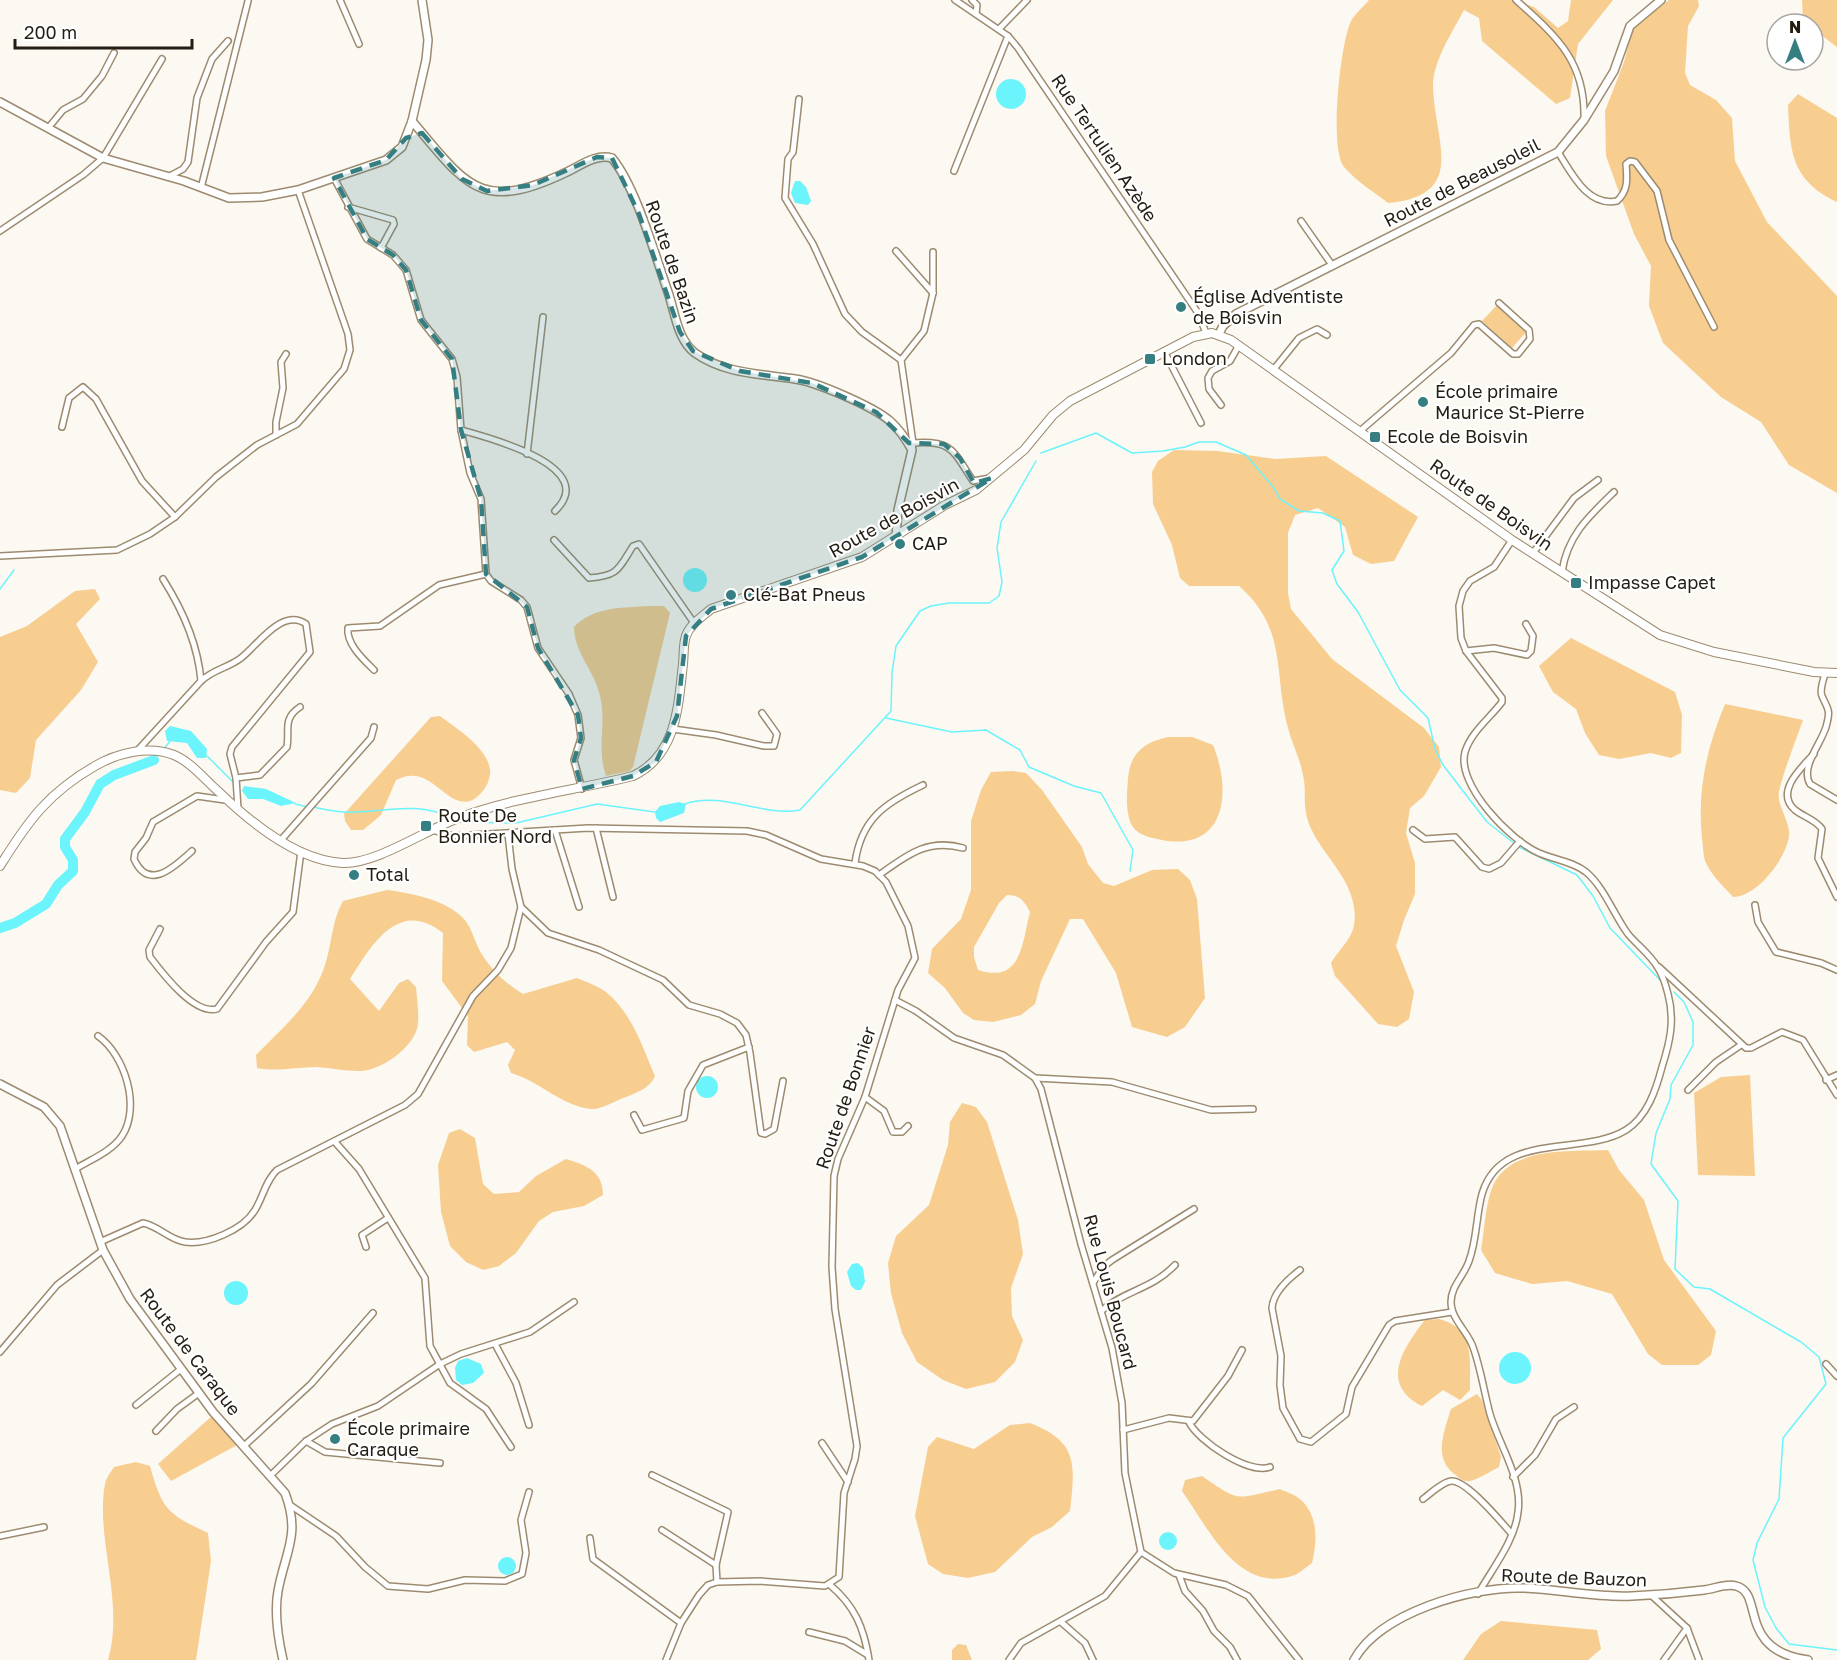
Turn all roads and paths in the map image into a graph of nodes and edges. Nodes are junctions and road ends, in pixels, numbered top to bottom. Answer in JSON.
{"nodes":[{"id":1,"x":340,"y":0,"type":"edge"},
{"id":2,"x":422,"y":0,"type":"edge"},
{"id":3,"x":956,"y":0,"type":"edge"},
{"id":4,"x":972,"y":0,"type":"edge"},
{"id":5,"x":1027,"y":0,"type":"edge"},
{"id":6,"x":1516,"y":0,"type":"edge"},
{"id":7,"x":1661,"y":0,"type":"edge"},
{"id":8,"x":248,"y":1,"type":"edge"},
{"id":9,"x":976,"y":14,"type":"junction"},
{"id":10,"x":999,"y":29,"type":"junction"},
{"id":11,"x":1008,"y":36,"type":"junction"},
{"id":12,"x":228,"y":41,"type":"dead end"},
{"id":13,"x":359,"y":44,"type":"dead end"},
{"id":14,"x":114,"y":53,"type":"dead end"},
{"id":15,"x":162,"y":59,"type":"dead end"},
{"id":16,"x":800,"y":99,"type":"dead end"},
{"id":17,"x":0,"y":102,"type":"edge"},
{"id":18,"x":1584,"y":120,"type":"junction"},
{"id":19,"x":411,"y":121,"type":"junction"},
{"id":20,"x":49,"y":127,"type":"junction"},
{"id":21,"x":422,"y":133,"type":"junction"},
{"id":22,"x":406,"y":138,"type":"junction"},
{"id":23,"x":1558,"y":152,"type":"junction"},
{"id":24,"x":103,"y":158,"type":"junction"},
{"id":25,"x":954,"y":171,"type":"dead end"},
{"id":26,"x":168,"y":177,"type":"junction"},
{"id":27,"x":334,"y":178,"type":"junction"},
{"id":28,"x":201,"y":188,"type":"junction"},
{"id":29,"x":298,"y":190,"type":"junction"},
{"id":30,"x":348,"y":207,"type":"junction"},
{"id":31,"x":1301,"y":221,"type":"dead end"},
{"id":32,"x":0,"y":231,"type":"edge"},
{"id":33,"x":381,"y":248,"type":"junction"},
{"id":34,"x":896,"y":251,"type":"dead end"},
{"id":35,"x":933,"y":252,"type":"dead end"},
{"id":36,"x":1332,"y":265,"type":"junction"},
{"id":37,"x":933,"y":293,"type":"junction"},
{"id":38,"x":1499,"y":303,"type":"dead end"},
{"id":39,"x":543,"y":317,"type":"dead end"},
{"id":40,"x":1714,"y":327,"type":"dead end"},
{"id":41,"x":1206,"y":333,"type":"junction"},
{"id":42,"x":1219,"y":334,"type":"junction"},
{"id":43,"x":1327,"y":335,"type":"dead end"},
{"id":44,"x":1239,"y":345,"type":"junction"},
{"id":45,"x":1164,"y":351,"type":"junction"},
{"id":46,"x":286,"y":354,"type":"dead end"},
{"id":47,"x":900,"y":360,"type":"junction"},
{"id":48,"x":1274,"y":369,"type":"junction"},
{"id":49,"x":1221,"y":405,"type":"dead end"},
{"id":50,"x":1201,"y":423,"type":"dead end"},
{"id":51,"x":62,"y":427,"type":"dead end"},
{"id":52,"x":461,"y":430,"type":"junction"},
{"id":53,"x":1360,"y":431,"type":"junction"},
{"id":54,"x":276,"y":435,"type":"junction"},
{"id":55,"x":912,"y":447,"type":"junction"},
{"id":56,"x":527,"y":454,"type":"junction"},
{"id":57,"x":992,"y":477,"type":"junction"},
{"id":58,"x":1598,"y":480,"type":"dead end"},
{"id":59,"x":1614,"y":492,"type":"dead end"},
{"id":60,"x":555,"y":510,"type":"dead end"},
{"id":61,"x":175,"y":516,"type":"junction"},
{"id":62,"x":896,"y":536,"type":"junction"},
{"id":63,"x":554,"y":540,"type":"dead end"},
{"id":64,"x":1512,"y":540,"type":"junction"},
{"id":65,"x":1533,"y":553,"type":"junction"},
{"id":66,"x":0,"y":556,"type":"edge"},
{"id":67,"x":1562,"y":572,"type":"junction"},
{"id":68,"x":486,"y":574,"type":"junction"},
{"id":69,"x":163,"y":579,"type":"dead end"},
{"id":70,"x":694,"y":623,"type":"junction"},
{"id":71,"x":1526,"y":624,"type":"dead end"},
{"id":72,"x":1466,"y":651,"type":"junction"},
{"id":73,"x":374,"y":670,"type":"dead end"},
{"id":74,"x":1825,"y":673,"type":"junction"},
{"id":75,"x":1837,"y":673,"type":"edge"},
{"id":76,"x":201,"y":681,"type":"junction"},
{"id":77,"x":300,"y":707,"type":"dead end"},
{"id":78,"x":762,"y":713,"type":"dead end"},
{"id":79,"x":374,"y":727,"type":"dead end"},
{"id":80,"x":673,"y":729,"type":"junction"},
{"id":81,"x":137,"y":751,"type":"junction"},
{"id":82,"x":1814,"y":754,"type":"junction"},
{"id":83,"x":236,"y":778,"type":"junction"},
{"id":84,"x":923,"y":785,"type":"dead end"},
{"id":85,"x":582,"y":789,"type":"junction"},
{"id":86,"x":227,"y":800,"type":"junction"},
{"id":87,"x":1837,"y":800,"type":"edge"},
{"id":88,"x":238,"y":809,"type":"junction"},
{"id":89,"x":596,"y":828,"type":"junction"},
{"id":90,"x":432,"y":830,"type":"junction"},
{"id":91,"x":555,"y":830,"type":"junction"},
{"id":92,"x":1413,"y":830,"type":"dead end"},
{"id":93,"x":508,"y":834,"type":"junction"},
{"id":94,"x":281,"y":840,"type":"junction"},
{"id":95,"x":1520,"y":841,"type":"junction"},
{"id":96,"x":963,"y":848,"type":"dead end"},
{"id":97,"x":192,"y":850,"type":"dead end"},
{"id":98,"x":301,"y":851,"type":"junction"},
{"id":99,"x":855,"y":863,"type":"junction"},
{"id":100,"x":0,"y":867,"type":"edge"},
{"id":101,"x":879,"y":875,"type":"junction"},
{"id":102,"x":613,"y":897,"type":"dead end"},
{"id":103,"x":1837,"y":897,"type":"edge"},
{"id":104,"x":1755,"y":905,"type":"dead end"},
{"id":105,"x":521,"y":907,"type":"junction"},
{"id":106,"x":579,"y":907,"type":"dead end"},
{"id":107,"x":160,"y":929,"type":"dead end"},
{"id":108,"x":1658,"y":966,"type":"junction"},
{"id":109,"x":1837,"y":970,"type":"edge"},
{"id":110,"x":895,"y":1000,"type":"junction"},
{"id":111,"x":98,"y":1036,"type":"dead end"},
{"id":112,"x":1740,"y":1045,"type":"junction"},
{"id":113,"x":748,"y":1047,"type":"junction"},
{"id":114,"x":1837,"y":1075,"type":"edge"},
{"id":115,"x":1035,"y":1078,"type":"junction"},
{"id":116,"x":1826,"y":1080,"type":"junction"},
{"id":117,"x":783,"y":1081,"type":"dead end"},
{"id":118,"x":0,"y":1084,"type":"edge"},
{"id":119,"x":1689,"y":1090,"type":"dead end"},
{"id":120,"x":1837,"y":1095,"type":"edge"},
{"id":121,"x":865,"y":1097,"type":"junction"},
{"id":122,"x":1253,"y":1109,"type":"dead end"},
{"id":123,"x":634,"y":1115,"type":"dead end"},
{"id":124,"x":908,"y":1126,"type":"dead end"},
{"id":125,"x":335,"y":1142,"type":"junction"},
{"id":126,"x":77,"y":1168,"type":"junction"},
{"id":127,"x":1194,"y":1209,"type":"dead end"},
{"id":128,"x":388,"y":1218,"type":"junction"},
{"id":129,"x":100,"y":1242,"type":"junction"},
{"id":130,"x":366,"y":1247,"type":"dead end"},
{"id":131,"x":103,"y":1250,"type":"junction"},
{"id":132,"x":1175,"y":1265,"type":"dead end"},
{"id":133,"x":1300,"y":1270,"type":"dead end"},
{"id":134,"x":1093,"y":1283,"type":"junction"},
{"id":135,"x":574,"y":1302,"type":"dead end"},
{"id":136,"x":1101,"y":1311,"type":"junction"},
{"id":137,"x":1452,"y":1312,"type":"junction"},
{"id":138,"x":373,"y":1313,"type":"dead end"},
{"id":139,"x":495,"y":1344,"type":"junction"},
{"id":140,"x":1242,"y":1350,"type":"dead end"},
{"id":141,"x":0,"y":1352,"type":"edge"},
{"id":142,"x":440,"y":1364,"type":"junction"},
{"id":143,"x":1826,"y":1364,"type":"dead end"},
{"id":144,"x":181,"y":1369,"type":"junction"},
{"id":145,"x":1837,"y":1376,"type":"edge"},
{"id":146,"x":199,"y":1393,"type":"junction"},
{"id":147,"x":136,"y":1405,"type":"dead end"},
{"id":148,"x":1574,"y":1407,"type":"dead end"},
{"id":149,"x":1189,"y":1422,"type":"junction"},
{"id":150,"x":530,"y":1425,"type":"dead end"},
{"id":151,"x":1123,"y":1430,"type":"junction"},
{"id":152,"x":156,"y":1431,"type":"dead end"},
{"id":153,"x":306,"y":1442,"type":"junction"},
{"id":154,"x":822,"y":1443,"type":"dead end"},
{"id":155,"x":244,"y":1446,"type":"junction"},
{"id":156,"x":511,"y":1447,"type":"dead end"},
{"id":157,"x":440,"y":1463,"type":"dead end"},
{"id":158,"x":1270,"y":1467,"type":"dead end"},
{"id":159,"x":271,"y":1475,"type":"junction"},
{"id":160,"x":652,"y":1475,"type":"dead end"},
{"id":161,"x":1513,"y":1477,"type":"junction"},
{"id":162,"x":848,"y":1482,"type":"junction"},
{"id":163,"x":529,"y":1492,"type":"dead end"},
{"id":164,"x":1423,"y":1499,"type":"dead end"},
{"id":165,"x":290,"y":1505,"type":"junction"},
{"id":166,"x":44,"y":1527,"type":"dead end"},
{"id":167,"x":662,"y":1530,"type":"dead end"},
{"id":168,"x":1511,"y":1533,"type":"junction"},
{"id":169,"x":0,"y":1536,"type":"edge"},
{"id":170,"x":590,"y":1538,"type":"dead end"},
{"id":171,"x":1141,"y":1552,"type":"junction"},
{"id":172,"x":717,"y":1565,"type":"junction"},
{"id":173,"x":1179,"y":1575,"type":"junction"},
{"id":174,"x":717,"y":1582,"type":"junction"},
{"id":175,"x":830,"y":1585,"type":"junction"},
{"id":176,"x":1478,"y":1594,"type":"junction"},
{"id":177,"x":1651,"y":1595,"type":"junction"},
{"id":178,"x":1062,"y":1622,"type":"junction"},
{"id":179,"x":681,"y":1623,"type":"junction"},
{"id":180,"x":1687,"y":1628,"type":"junction"},
{"id":181,"x":809,"y":1632,"type":"dead end"},
{"id":182,"x":869,"y":1658,"type":"edge"},
{"id":183,"x":283,"y":1660,"type":"edge"},
{"id":184,"x":666,"y":1660,"type":"edge"},
{"id":185,"x":1009,"y":1660,"type":"edge"},
{"id":186,"x":1093,"y":1660,"type":"edge"},
{"id":187,"x":1237,"y":1660,"type":"edge"},
{"id":188,"x":1299,"y":1660,"type":"edge"},
{"id":189,"x":1354,"y":1660,"type":"edge"},
{"id":190,"x":1664,"y":1660,"type":"edge"},
{"id":191,"x":1699,"y":1660,"type":"edge"},
{"id":192,"x":1808,"y":1660,"type":"edge"}],
"edges":[{"from":1,"to":13,"type":"street"},
{"from":2,"to":19,"type":"street"},
{"from":3,"to":9,"type":"street","name":"Rue Tertulien Azède"},
{"from":4,"to":9,"type":"street"},
{"from":5,"to":10,"type":"street"},
{"from":6,"to":18,"type":"street"},
{"from":7,"to":18,"type":"street","name":"Route de Beausoleil"},
{"from":8,"to":28,"type":"street"},
{"from":9,"to":10,"type":"street","name":"Rue Tertulien Azède"},
{"from":10,"to":11,"type":"street","name":"Rue Tertulien Azède"},
{"from":11,"to":25,"type":"street"},
{"from":11,"to":41,"type":"street","name":"Rue Tertulien Azède"},
{"from":12,"to":26,"type":"street"},
{"from":14,"to":20,"type":"street"},
{"from":15,"to":24,"type":"street"},
{"from":16,"to":47,"type":"street"},
{"from":17,"to":20,"type":"street"},
{"from":18,"to":23,"type":"street","name":"Route de Beausoleil"},
{"from":19,"to":21,"type":"street","name":"Route de Bazin"},
{"from":19,"to":22,"type":"street"},
{"from":20,"to":24,"type":"street"},
{"from":21,"to":22,"type":"street"},
{"from":21,"to":55,"type":"street","name":"Route de Bazin"},
{"from":22,"to":27,"type":"street"},
{"from":23,"to":36,"type":"street","name":"Route de Beausoleil"},
{"from":23,"to":40,"type":"street"},
{"from":24,"to":26,"type":"street"},
{"from":24,"to":32,"type":"street"},
{"from":26,"to":28,"type":"street"},
{"from":27,"to":29,"type":"street"},
{"from":27,"to":30,"type":"street"},
{"from":28,"to":29,"type":"street"},
{"from":29,"to":54,"type":"street"},
{"from":30,"to":33,"type":"street"},
{"from":30,"to":33,"type":"street"},
{"from":31,"to":36,"type":"street"},
{"from":33,"to":52,"type":"street"},
{"from":34,"to":37,"type":"street"},
{"from":35,"to":37,"type":"street"},
{"from":36,"to":42,"type":"street","name":"Route de Beausoleil"},
{"from":37,"to":47,"type":"street"},
{"from":38,"to":53,"type":"street"},
{"from":39,"to":56,"type":"street"},
{"from":41,"to":42,"type":"main road","name":"Route de Boisvin"},
{"from":41,"to":45,"type":"main road","name":"Route de Boisvin"},
{"from":42,"to":44,"type":"main road","name":"Route de Boisvin"},
{"from":43,"to":48,"type":"street"},
{"from":44,"to":48,"type":"main road","name":"Route de Boisvin"},
{"from":44,"to":49,"type":"street"},
{"from":45,"to":50,"type":"street"},
{"from":45,"to":57,"type":"main road","name":"Route de Boisvin"},
{"from":46,"to":54,"type":"street"},
{"from":47,"to":55,"type":"street"},
{"from":48,"to":53,"type":"main road","name":"Route de Boisvin"},
{"from":51,"to":61,"type":"street"},
{"from":52,"to":56,"type":"street"},
{"from":52,"to":68,"type":"street"},
{"from":53,"to":64,"type":"main road","name":"Route de Boisvin"},
{"from":54,"to":61,"type":"street"},
{"from":55,"to":57,"type":"street"},
{"from":55,"to":62,"type":"street"},
{"from":56,"to":60,"type":"street"},
{"from":57,"to":62,"type":"main road","name":"Route de Boisvin"},
{"from":58,"to":65,"type":"street"},
{"from":59,"to":67,"type":"street"},
{"from":61,"to":66,"type":"street"},
{"from":62,"to":70,"type":"main road","name":"Route de Boisvin"},
{"from":63,"to":70,"type":"street"},
{"from":64,"to":65,"type":"main road","name":"Route de Boisvin"},
{"from":64,"to":72,"type":"street"},
{"from":65,"to":67,"type":"main road","name":"Route de Boisvin"},
{"from":67,"to":74,"type":"main road","name":"Route de Boisvin"},
{"from":68,"to":73,"type":"street"},
{"from":68,"to":85,"type":"street"},
{"from":69,"to":76,"type":"street"},
{"from":70,"to":80,"type":"main road"},
{"from":71,"to":72,"type":"street"},
{"from":72,"to":95,"type":"street"},
{"from":74,"to":75,"type":"main road","name":"Route de Boisvin"},
{"from":74,"to":82,"type":"street"},
{"from":76,"to":81,"type":"street"},
{"from":76,"to":83,"type":"street"},
{"from":77,"to":83,"type":"street"},
{"from":78,"to":80,"type":"street"},
{"from":79,"to":94,"type":"street"},
{"from":80,"to":85,"type":"main road"},
{"from":81,"to":86,"type":"main road"},
{"from":81,"to":100,"type":"main road"},
{"from":82,"to":87,"type":"street"},
{"from":82,"to":103,"type":"street"},
{"from":83,"to":88,"type":"street"},
{"from":84,"to":99,"type":"street"},
{"from":85,"to":90,"type":"main road"},
{"from":86,"to":88,"type":"main road"},
{"from":86,"to":97,"type":"street"},
{"from":88,"to":94,"type":"main road"},
{"from":89,"to":91,"type":"street","name":"Route de Bonnier"},
{"from":89,"to":99,"type":"street","name":"Route de Bonnier"},
{"from":89,"to":102,"type":"street"},
{"from":90,"to":93,"type":"street","name":"Route de Bonnier"},
{"from":90,"to":98,"type":"main road"},
{"from":91,"to":93,"type":"street","name":"Route de Bonnier"},
{"from":91,"to":106,"type":"street"},
{"from":92,"to":95,"type":"street"},
{"from":93,"to":105,"type":"street"},
{"from":94,"to":98,"type":"main road"},
{"from":95,"to":108,"type":"street"},
{"from":96,"to":101,"type":"street"},
{"from":98,"to":107,"type":"street"},
{"from":99,"to":101,"type":"street","name":"Route de Bonnier"},
{"from":101,"to":110,"type":"street","name":"Route de Bonnier"},
{"from":104,"to":109,"type":"street"},
{"from":105,"to":113,"type":"street"},
{"from":105,"to":125,"type":"street"},
{"from":108,"to":112,"type":"street"},
{"from":108,"to":137,"type":"street"},
{"from":110,"to":115,"type":"street"},
{"from":110,"to":121,"type":"street","name":"Route de Bonnier"},
{"from":111,"to":126,"type":"street"},
{"from":112,"to":116,"type":"street"},
{"from":112,"to":119,"type":"street"},
{"from":113,"to":117,"type":"street"},
{"from":113,"to":123,"type":"street"},
{"from":114,"to":116,"type":"street"},
{"from":115,"to":122,"type":"street"},
{"from":115,"to":134,"type":"street","name":"Rue Louis Boucard"},
{"from":116,"to":120,"type":"street"},
{"from":118,"to":126,"type":"street","name":"Route de Caraque"},
{"from":121,"to":124,"type":"street"},
{"from":121,"to":162,"type":"street","name":"Route de Bonnier"},
{"from":125,"to":128,"type":"street"},
{"from":125,"to":129,"type":"street"},
{"from":126,"to":129,"type":"street","name":"Route de Caraque"},
{"from":127,"to":134,"type":"street"},
{"from":128,"to":130,"type":"street"},
{"from":128,"to":142,"type":"street"},
{"from":129,"to":131,"type":"street","name":"Route de Caraque"},
{"from":131,"to":141,"type":"street"},
{"from":131,"to":144,"type":"street","name":"Route de Caraque"},
{"from":132,"to":136,"type":"street"},
{"from":133,"to":137,"type":"street"},
{"from":134,"to":136,"type":"street","name":"Rue Louis Boucard"},
{"from":135,"to":139,"type":"street"},
{"from":136,"to":151,"type":"street","name":"Rue Louis Boucard"},
{"from":137,"to":161,"type":"street"},
{"from":138,"to":155,"type":"street"},
{"from":139,"to":142,"type":"street"},
{"from":139,"to":150,"type":"street"},
{"from":140,"to":149,"type":"street"},
{"from":142,"to":153,"type":"street"},
{"from":142,"to":156,"type":"street"},
{"from":143,"to":145,"type":"street"},
{"from":144,"to":146,"type":"street","name":"Route de Caraque"},
{"from":144,"to":147,"type":"street"},
{"from":146,"to":152,"type":"street"},
{"from":146,"to":155,"type":"street","name":"Route de Caraque"},
{"from":148,"to":161,"type":"street"},
{"from":149,"to":151,"type":"street"},
{"from":149,"to":158,"type":"street"},
{"from":151,"to":171,"type":"street","name":"Rue Louis Boucard"},
{"from":153,"to":157,"type":"street"},
{"from":153,"to":159,"type":"street"},
{"from":154,"to":162,"type":"street"},
{"from":155,"to":159,"type":"street","name":"Route de Caraque"},
{"from":159,"to":165,"type":"street","name":"Route de Caraque"},
{"from":160,"to":172,"type":"street"},
{"from":161,"to":168,"type":"street"},
{"from":162,"to":175,"type":"street","name":"Route de Bonnier"},
{"from":163,"to":165,"type":"street"},
{"from":164,"to":168,"type":"street"},
{"from":165,"to":183,"type":"street","name":"Route de Caraque"},
{"from":166,"to":169,"type":"street"},
{"from":167,"to":172,"type":"street"},
{"from":168,"to":176,"type":"street"},
{"from":170,"to":179,"type":"street"},
{"from":171,"to":173,"type":"street"},
{"from":171,"to":178,"type":"street"},
{"from":172,"to":174,"type":"street"},
{"from":173,"to":187,"type":"street"},
{"from":173,"to":188,"type":"street"},
{"from":174,"to":175,"type":"street"},
{"from":174,"to":179,"type":"street"},
{"from":175,"to":182,"type":"street"},
{"from":176,"to":177,"type":"street","name":"Route de Bauzon"},
{"from":176,"to":189,"type":"street","name":"Route de Bauzon"},
{"from":177,"to":180,"type":"street"},
{"from":177,"to":192,"type":"street","name":"Route de Bauzon"},
{"from":178,"to":185,"type":"street"},
{"from":178,"to":186,"type":"street"},
{"from":179,"to":184,"type":"street"},
{"from":180,"to":190,"type":"street"},
{"from":180,"to":191,"type":"street"},
{"from":181,"to":182,"type":"street"}]}
